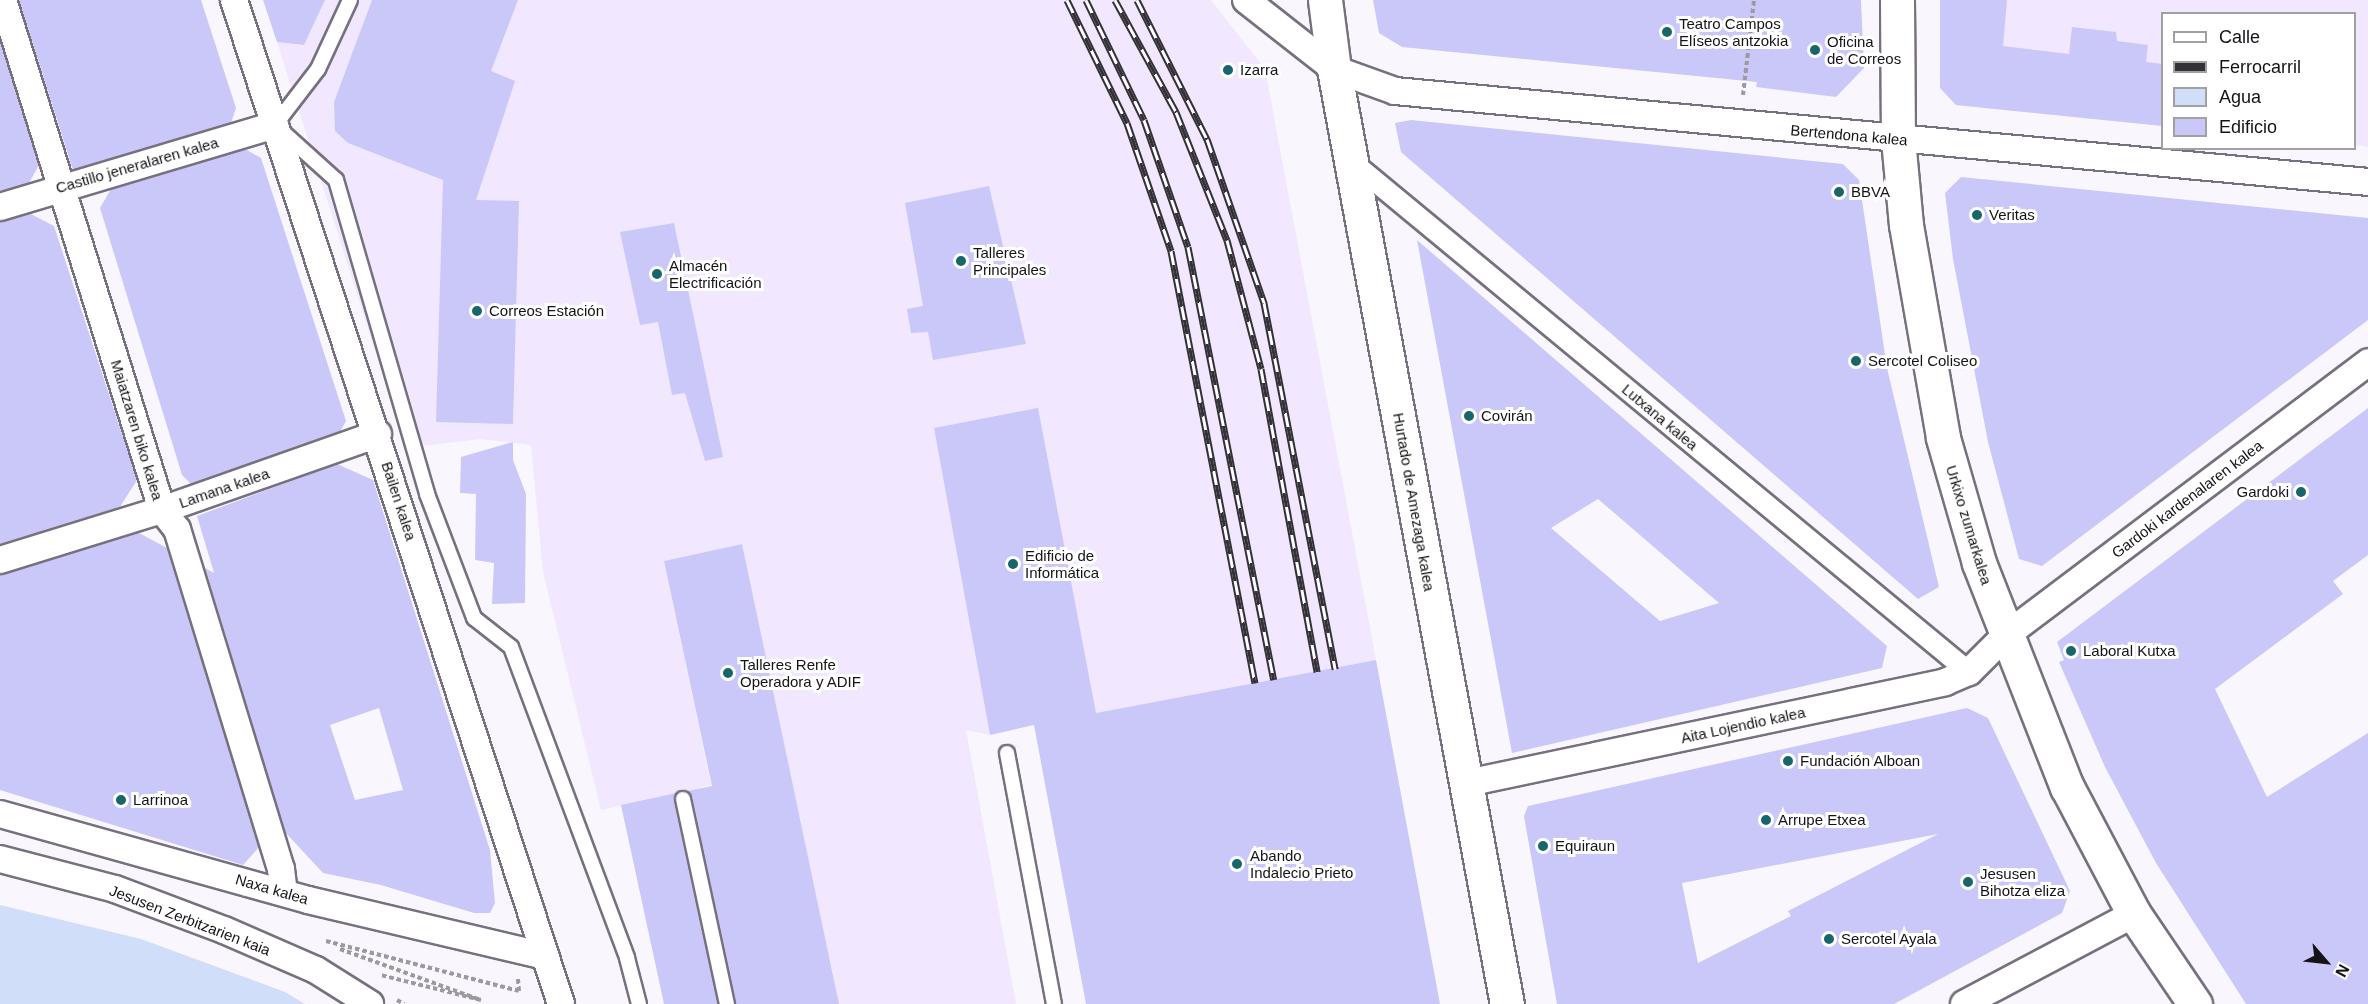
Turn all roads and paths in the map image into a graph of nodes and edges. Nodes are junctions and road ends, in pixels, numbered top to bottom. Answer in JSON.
{"nodes":[{"id":1,"x":3,"y":0,"type":"edge"},
{"id":2,"x":234,"y":0,"type":"edge"},
{"id":3,"x":350,"y":0,"type":"edge"},
{"id":4,"x":1246,"y":0,"type":"edge"},
{"id":5,"x":1326,"y":0,"type":"edge"},
{"id":6,"x":1754,"y":0,"type":"edge"},
{"id":7,"x":1897,"y":0,"type":"edge"},
{"id":8,"x":1334,"y":69,"type":"junction"},
{"id":9,"x":275,"y":125,"type":"junction"},
{"id":10,"x":1739,"y":125,"type":"junction"},
{"id":11,"x":1898,"y":140,"type":"junction"},
{"id":12,"x":1352,"y":162,"type":"junction"},
{"id":13,"x":2368,"y":182,"type":"edge"},
{"id":14,"x":62,"y":187,"type":"junction"},
{"id":15,"x":0,"y":207,"type":"edge"},
{"id":16,"x":2368,"y":362,"type":"edge"},
{"id":17,"x":378,"y":434,"type":"junction"},
{"id":18,"x":162,"y":510,"type":"junction"},
{"id":19,"x":0,"y":560,"type":"edge"},
{"id":20,"x":2005,"y":636,"type":"junction"},
{"id":21,"x":1969,"y":672,"type":"junction"},
{"id":22,"x":1007,"y":753,"type":"dead end"},
{"id":23,"x":1467,"y":783,"type":"junction"},
{"id":24,"x":683,"y":799,"type":"dead end"},
{"id":25,"x":0,"y":814,"type":"edge"},
{"id":26,"x":0,"y":859,"type":"edge"},
{"id":27,"x":284,"y":892,"type":"junction"},
{"id":28,"x":2134,"y":914,"type":"junction"},
{"id":29,"x":545,"y":956,"type":"junction"},
{"id":30,"x":517,"y":973,"type":"dead end"},
{"id":31,"x":378,"y":974,"type":"dead end"},
{"id":32,"x":382,"y":1001,"type":"edge"},
{"id":33,"x":404,"y":1004,"type":"edge"},
{"id":34,"x":561,"y":1004,"type":"edge"},
{"id":35,"x":639,"y":1004,"type":"edge"},
{"id":36,"x":728,"y":1004,"type":"edge"},
{"id":37,"x":1054,"y":1004,"type":"edge"},
{"id":38,"x":1507,"y":1004,"type":"edge"},
{"id":39,"x":1964,"y":1004,"type":"edge"},
{"id":40,"x":2195,"y":1004,"type":"edge"}],
"edges":[{"from":1,"to":14,"type":"street","name":"Maiatzaren biko kalea"},
{"from":2,"to":9,"type":"street","name":"Bailen kalea"},
{"from":3,"to":9,"type":"lane"},
{"from":4,"to":8,"type":"street","name":"Bertendona kalea"},
{"from":5,"to":8,"type":"main road","name":"Hurtado de Amezaga kalea"},
{"from":6,"to":10,"type":"path"},
{"from":7,"to":11,"type":"main road","name":"Urkixo zumarkalea"},
{"from":8,"to":10,"type":"street","name":"Bertendona kalea"},
{"from":8,"to":12,"type":"main road","name":"Hurtado de Amezaga kalea"},
{"from":9,"to":14,"type":"street","name":"Castillo jeneralaren kalea"},
{"from":9,"to":17,"type":"street","name":"Bailen kalea"},
{"from":9,"to":35,"type":"lane"},
{"from":10,"to":11,"type":"street","name":"Bertendona kalea"},
{"from":11,"to":13,"type":"street","name":"Bertendona kalea"},
{"from":11,"to":20,"type":"main road","name":"Urkixo zumarkalea"},
{"from":12,"to":21,"type":"street","name":"Lutxana kalea"},
{"from":12,"to":23,"type":"main road","name":"Hurtado de Amezaga kalea"},
{"from":14,"to":15,"type":"street","name":"Castillo jeneralaren kalea"},
{"from":14,"to":18,"type":"street","name":"Maiatzaren biko kalea"},
{"from":16,"to":20,"type":"street","name":"Gardoki kardenalaren kalea"},
{"from":17,"to":18,"type":"street","name":"Lamana kalea"},
{"from":17,"to":29,"type":"street","name":"Bailen kalea"},
{"from":18,"to":19,"type":"street","name":"Lamana kalea"},
{"from":18,"to":27,"type":"street","name":"Maiatzaren biko kalea"},
{"from":20,"to":21,"type":"street","name":"Aita Lojendio kalea"},
{"from":20,"to":28,"type":"main road","name":"Urkixo zumarkalea"},
{"from":21,"to":23,"type":"street","name":"Aita Lojendio kalea"},
{"from":22,"to":37,"type":"lane"},
{"from":23,"to":38,"type":"main road","name":"Hurtado de Amezaga kalea"},
{"from":24,"to":36,"type":"lane"},
{"from":25,"to":27,"type":"street","name":"Naxa kalea"},
{"from":26,"to":32,"type":"street","name":"Jesusen Zerbitzarien kaia"},
{"from":27,"to":29,"type":"street","name":"Naxa kalea"},
{"from":28,"to":39,"type":"street"},
{"from":28,"to":40,"type":"main road","name":"Urkixo zumarkalea"},
{"from":29,"to":34,"type":"street","name":"Bailen kalea"},
{"from":30,"to":31,"type":"path"},
{"from":32,"to":33,"type":"path"}]}
